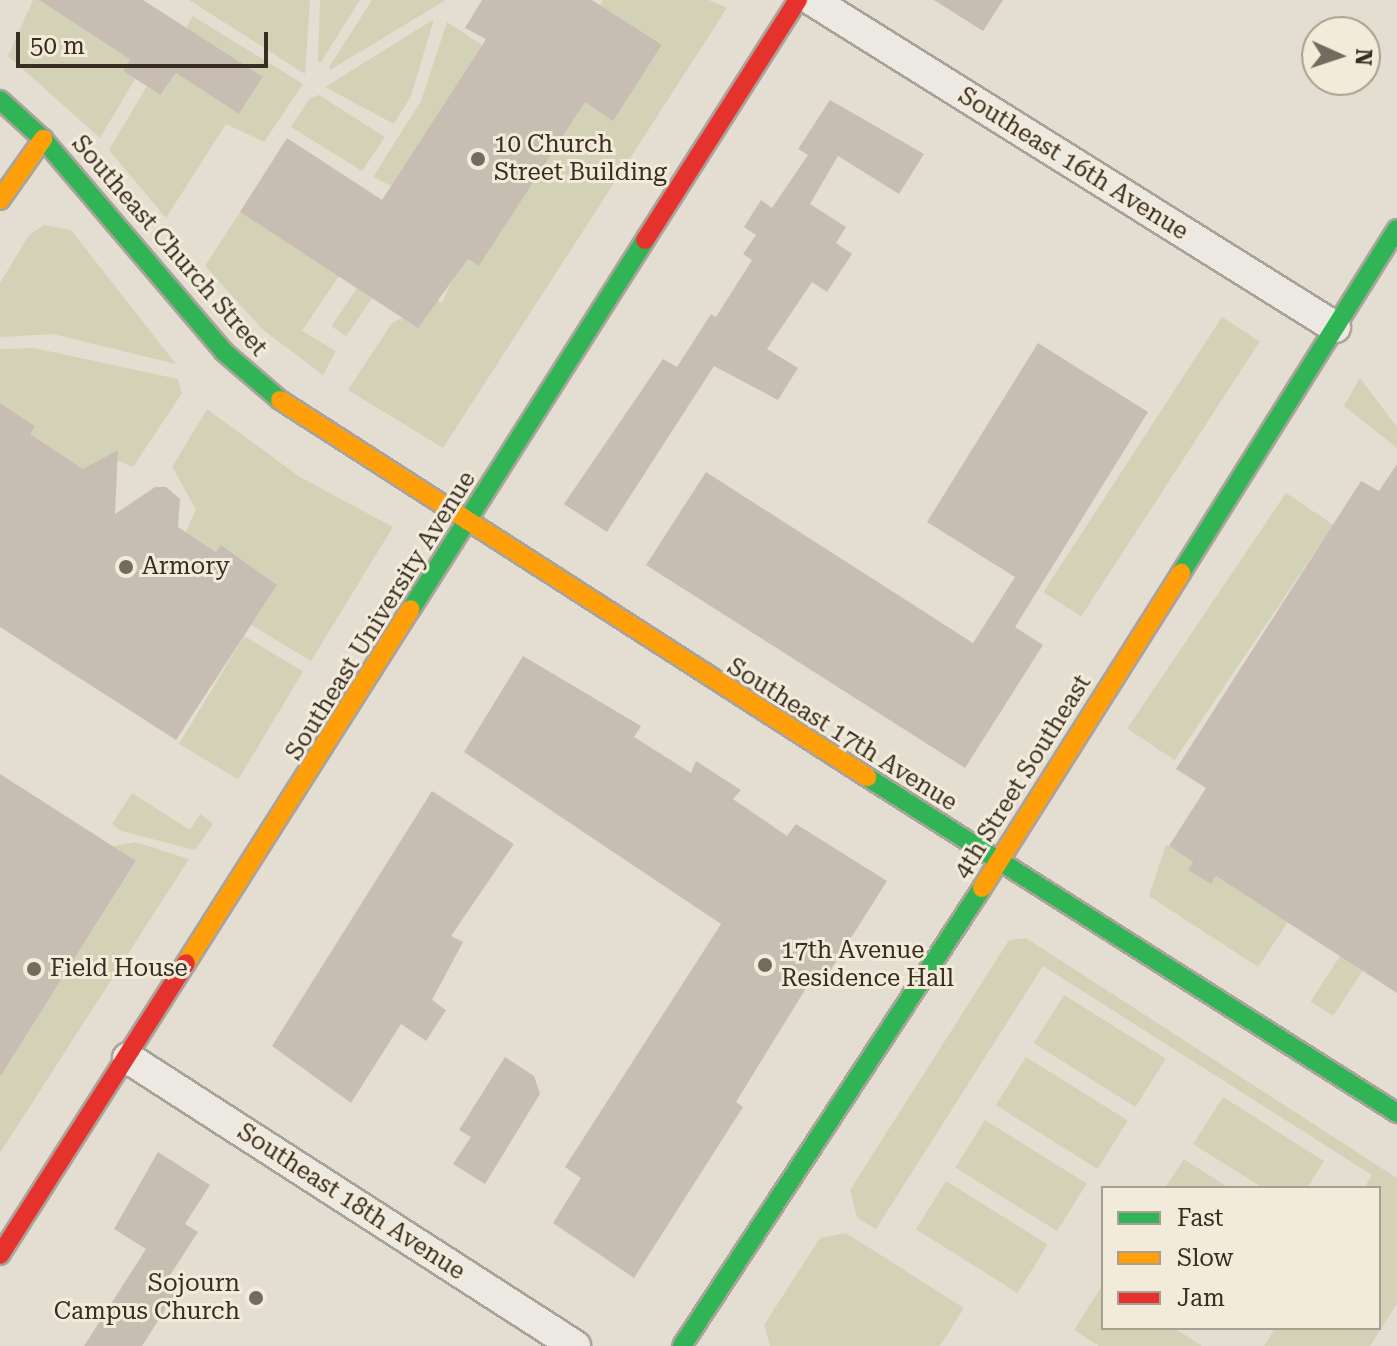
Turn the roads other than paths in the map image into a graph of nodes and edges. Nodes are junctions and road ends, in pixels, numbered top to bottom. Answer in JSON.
{"nodes":[{"id":1,"x":798,"y":0,"type":"edge"},
{"id":2,"x":812,"y":0,"type":"edge"},
{"id":3,"x":0,"y":100,"type":"edge"},
{"id":4,"x":43,"y":139,"type":"junction"},
{"id":5,"x":0,"y":200,"type":"edge"},
{"id":6,"x":1397,"y":229,"type":"edge"},
{"id":7,"x":1335,"y":327,"type":"junction"},
{"id":8,"x":465,"y":525,"type":"junction"},
{"id":9,"x":999,"y":863,"type":"junction"},
{"id":10,"x":128,"y":1058,"type":"junction"},
{"id":11,"x":1397,"y":1113,"type":"edge"},
{"id":12,"x":0,"y":1255,"type":"edge"},
{"id":13,"x":575,"y":1346,"type":"edge"},
{"id":14,"x":682,"y":1346,"type":"edge"}],
"edges":[{"from":1,"to":8,"type":"main road","name":"Southeast University Avenue"},
{"from":2,"to":7,"type":"street","name":"Southeast 16th Avenue"},
{"from":3,"to":4,"type":"main road","name":"Southeast Church Street"},
{"from":4,"to":5,"type":"main road"},
{"from":4,"to":8,"type":"main road","name":"Southeast Church Street"},
{"from":6,"to":7,"type":"main road","name":"4th Street Southeast"},
{"from":7,"to":9,"type":"main road","name":"4th Street Southeast"},
{"from":8,"to":9,"type":"main road","name":"Southeast 17th Avenue"},
{"from":8,"to":10,"type":"main road","name":"Southeast University Avenue"},
{"from":9,"to":11,"type":"main road","name":"Southeast 17th Avenue"},
{"from":9,"to":14,"type":"main road","name":"4th Street Southeast"},
{"from":10,"to":12,"type":"main road","name":"Southeast University Avenue"},
{"from":10,"to":13,"type":"street","name":"Southeast 18th Avenue"}]}
